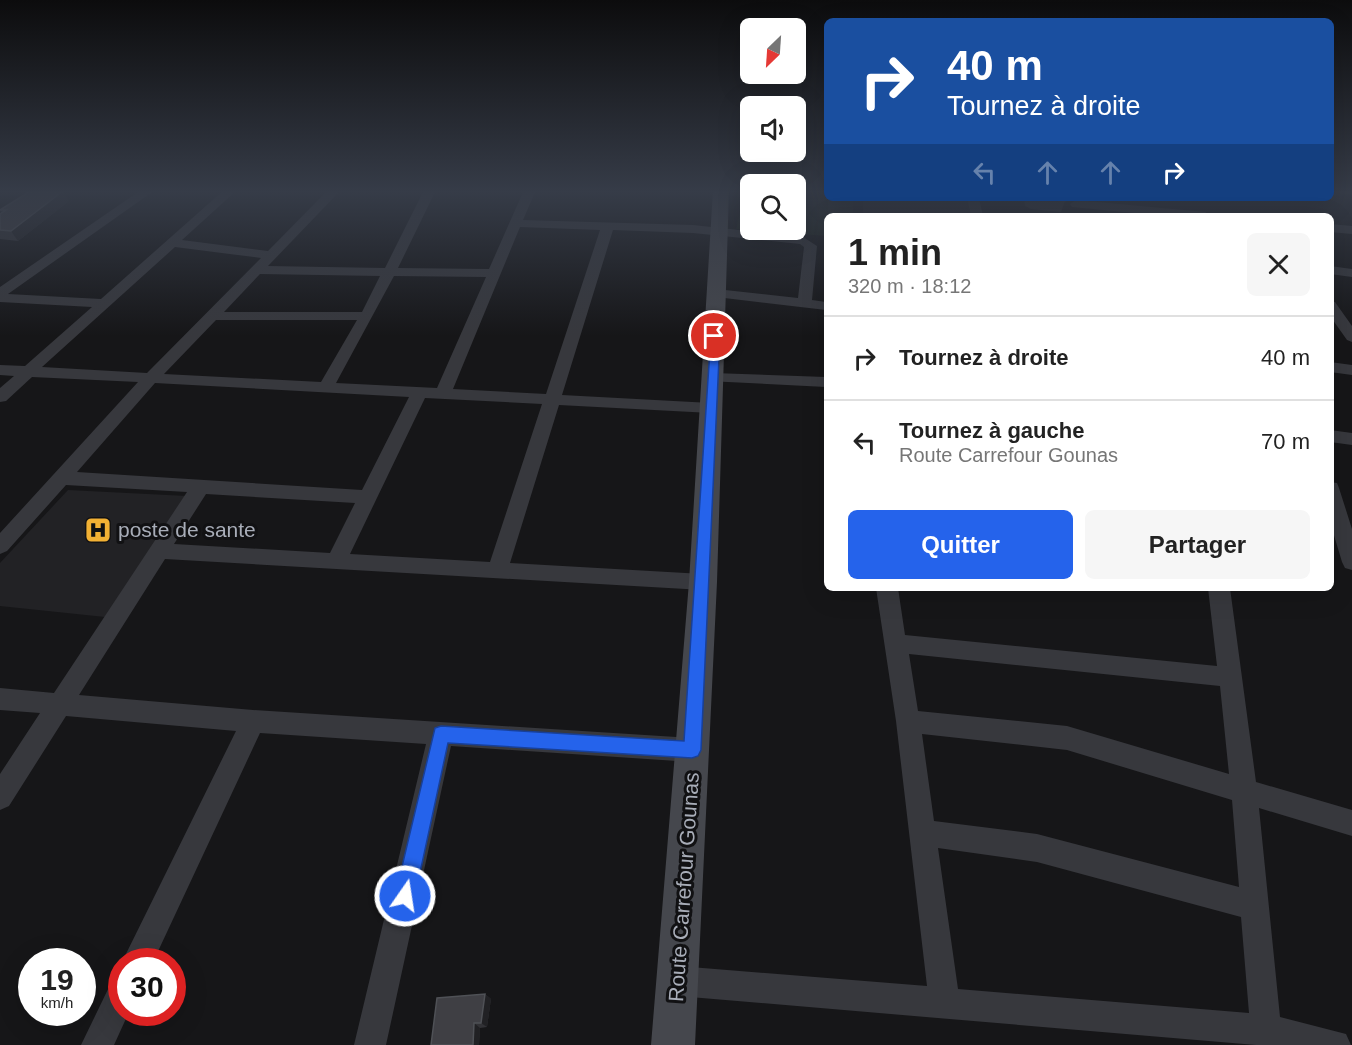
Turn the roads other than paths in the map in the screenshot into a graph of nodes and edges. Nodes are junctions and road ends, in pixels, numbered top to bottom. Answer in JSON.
{"nodes":[{"id":1,"x":78,"y":239,"type":"edge"},
{"id":2,"x":177,"y":239,"type":"edge"},
{"id":3,"x":288,"y":239,"type":"edge"},
{"id":4,"x":406,"y":239,"type":"edge"},
{"id":5,"x":510,"y":239,"type":"edge"},
{"id":6,"x":603,"y":239,"type":"edge"},
{"id":7,"x":719,"y":239,"type":"edge"},
{"id":8,"x":777,"y":239,"type":"edge"},
{"id":9,"x":172,"y":243,"type":"junction"},
{"id":10,"x":272,"y":255,"type":"junction"},
{"id":11,"x":257,"y":270,"type":"junction"},
{"id":12,"x":1334,"y":271,"type":"edge"},
{"id":13,"x":389,"y":272,"type":"junction"},
{"id":14,"x":496,"y":273,"type":"junction"},
{"id":15,"x":1352,"y":273,"type":"edge"},
{"id":16,"x":0,"y":293,"type":"edge"},
{"id":17,"x":716,"y":293,"type":"junction"},
{"id":18,"x":0,"y":298,"type":"edge"},
{"id":19,"x":105,"y":303,"type":"junction"},
{"id":20,"x":805,"y":304,"type":"junction"},
{"id":21,"x":824,"y":306,"type":"edge"},
{"id":22,"x":1340,"y":314,"type":"edge"},
{"id":23,"x":212,"y":316,"type":"junction"},
{"id":24,"x":367,"y":316,"type":"junction"},
{"id":25,"x":1352,"y":337,"type":"edge"},
{"id":26,"x":1334,"y":368,"type":"edge"},
{"id":27,"x":0,"y":370,"type":"edge"},
{"id":28,"x":1352,"y":370,"type":"edge"},
{"id":29,"x":29,"y":372,"type":"junction"},
{"id":30,"x":151,"y":378,"type":"junction"},
{"id":31,"x":713,"y":378,"type":"junction"},
{"id":32,"x":824,"y":382,"type":"edge"},
{"id":33,"x":326,"y":387,"type":"junction"},
{"id":34,"x":420,"y":392,"type":"junction"},
{"id":35,"x":443,"y":393,"type":"junction"},
{"id":36,"x":0,"y":397,"type":"edge"},
{"id":37,"x":551,"y":398,"type":"junction"},
{"id":38,"x":711,"y":408,"type":"junction"},
{"id":39,"x":1334,"y":437,"type":"edge"},
{"id":40,"x":1352,"y":440,"type":"edge"},
{"id":41,"x":64,"y":478,"type":"junction"},
{"id":42,"x":200,"y":488,"type":"junction"},
{"id":43,"x":368,"y":497,"type":"junction"},
{"id":44,"x":1334,"y":501,"type":"edge"},
{"id":45,"x":3,"y":539,"type":"edge"},
{"id":46,"x":159,"y":551,"type":"junction"},
{"id":47,"x":336,"y":561,"type":"junction"},
{"id":48,"x":1352,"y":562,"type":"edge"},
{"id":49,"x":498,"y":569,"type":"junction"},
{"id":50,"x":703,"y":582,"type":"junction"},
{"id":51,"x":887,"y":591,"type":"edge"},
{"id":52,"x":1220,"y":591,"type":"edge"},
{"id":53,"x":894,"y":643,"type":"junction"},
{"id":54,"x":1229,"y":677,"type":"junction"},
{"id":55,"x":0,"y":699,"type":"edge"},
{"id":56,"x":59,"y":706,"type":"junction"},
{"id":57,"x":253,"y":721,"type":"junction"},
{"id":58,"x":908,"y":721,"type":"junction"},
{"id":59,"x":441,"y":734,"type":"junction"},
{"id":60,"x":692,"y":750,"type":"junction"},
{"id":61,"x":1244,"y":789,"type":"junction"},
{"id":62,"x":0,"y":797,"type":"edge"},
{"id":63,"x":1352,"y":823,"type":"edge"},
{"id":64,"x":922,"y":833,"type":"junction"},
{"id":65,"x":1255,"y":906,"type":"junction"},
{"id":66,"x":144,"y":948,"type":"edge"},
{"id":67,"x":678,"y":981,"type":"junction"},
{"id":68,"x":944,"y":1002,"type":"junction"},
{"id":69,"x":108,"y":1023,"type":"edge"},
{"id":70,"x":1266,"y":1030,"type":"junction"},
{"id":71,"x":97,"y":1045,"type":"edge"},
{"id":72,"x":370,"y":1045,"type":"edge"},
{"id":73,"x":674,"y":1045,"type":"edge"},
{"id":74,"x":1335,"y":1045,"type":"edge"}],
"edges":[{"from":1,"to":16,"type":"street"},
{"from":2,"to":9,"type":"street"},
{"from":3,"to":10,"type":"street"},
{"from":4,"to":13,"type":"street"},
{"from":5,"to":14,"type":"street"},
{"from":6,"to":37,"type":"street"},
{"from":7,"to":17,"type":"main road","name":"Route Carrefour Gounas"},
{"from":8,"to":20,"type":"street"},
{"from":9,"to":10,"type":"street"},
{"from":9,"to":19,"type":"street"},
{"from":10,"to":11,"type":"street"},
{"from":11,"to":13,"type":"street"},
{"from":11,"to":23,"type":"street"},
{"from":12,"to":15,"type":"street"},
{"from":13,"to":14,"type":"street"},
{"from":13,"to":24,"type":"street"},
{"from":14,"to":35,"type":"street"},
{"from":17,"to":20,"type":"street"},
{"from":17,"to":31,"type":"main road","name":"Route Carrefour Gounas"},
{"from":18,"to":19,"type":"street"},
{"from":19,"to":29,"type":"street"},
{"from":20,"to":21,"type":"street"},
{"from":22,"to":25,"type":"street"},
{"from":23,"to":24,"type":"street"},
{"from":23,"to":30,"type":"street"},
{"from":24,"to":33,"type":"street"},
{"from":26,"to":28,"type":"street"},
{"from":27,"to":29,"type":"street"},
{"from":29,"to":30,"type":"street"},
{"from":29,"to":36,"type":"street"},
{"from":30,"to":33,"type":"street"},
{"from":30,"to":41,"type":"street"},
{"from":31,"to":32,"type":"street"},
{"from":31,"to":38,"type":"main road","name":"Route Carrefour Gounas"},
{"from":33,"to":34,"type":"street"},
{"from":34,"to":35,"type":"street"},
{"from":34,"to":43,"type":"street"},
{"from":35,"to":37,"type":"street"},
{"from":37,"to":38,"type":"street"},
{"from":37,"to":49,"type":"street"},
{"from":38,"to":50,"type":"main road","name":"Route Carrefour Gounas"},
{"from":39,"to":40,"type":"street"},
{"from":41,"to":42,"type":"street"},
{"from":41,"to":45,"type":"street"},
{"from":42,"to":43,"type":"street"},
{"from":42,"to":46,"type":"street"},
{"from":43,"to":47,"type":"street"},
{"from":44,"to":48,"type":"street"},
{"from":46,"to":47,"type":"street"},
{"from":46,"to":56,"type":"street"},
{"from":47,"to":49,"type":"street"},
{"from":49,"to":50,"type":"street"},
{"from":50,"to":60,"type":"main road","name":"Route Carrefour Gounas"},
{"from":51,"to":53,"type":"street"},
{"from":52,"to":54,"type":"street"},
{"from":53,"to":54,"type":"street"},
{"from":53,"to":58,"type":"street"},
{"from":54,"to":61,"type":"street"},
{"from":55,"to":56,"type":"street"},
{"from":56,"to":57,"type":"street"},
{"from":56,"to":62,"type":"street"},
{"from":57,"to":59,"type":"street"},
{"from":57,"to":66,"type":"street"},
{"from":58,"to":61,"type":"street"},
{"from":58,"to":64,"type":"street"},
{"from":59,"to":60,"type":"street"},
{"from":59,"to":72,"type":"street"},
{"from":60,"to":67,"type":"main road","name":"Route Carrefour Gounas"},
{"from":61,"to":63,"type":"street"},
{"from":61,"to":65,"type":"street"},
{"from":64,"to":65,"type":"street"},
{"from":64,"to":68,"type":"street"},
{"from":65,"to":70,"type":"street"},
{"from":67,"to":68,"type":"street"},
{"from":67,"to":73,"type":"main road","name":"Route Carrefour Gounas"},
{"from":68,"to":70,"type":"street"},
{"from":69,"to":71,"type":"street"},
{"from":70,"to":74,"type":"street"}]}
